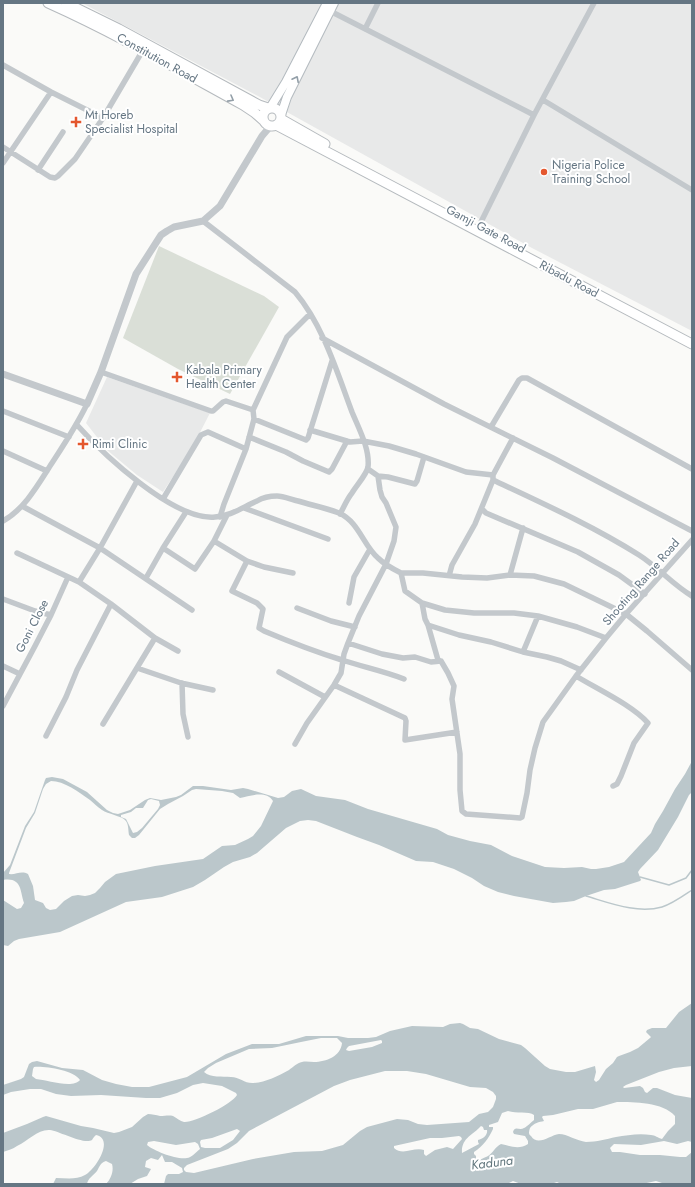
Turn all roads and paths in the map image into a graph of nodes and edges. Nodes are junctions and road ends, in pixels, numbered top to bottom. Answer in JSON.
{"nodes":[{"id":1,"x":48,"y":3,"type":"edge"},
{"id":2,"x":66,"y":3,"type":"edge"},
{"id":3,"x":334,"y":3,"type":"edge"},
{"id":4,"x":378,"y":3,"type":"edge"},
{"id":5,"x":594,"y":3,"type":"edge"},
{"id":6,"x":328,"y":7,"type":"edge"},
{"id":7,"x":365,"y":29,"type":"junction"},
{"id":8,"x":143,"y":50,"type":"junction"},
{"id":9,"x":4,"y":66,"type":"edge"},
{"id":10,"x":51,"y":92,"type":"junction"},
{"id":11,"x":543,"y":100,"type":"junction"},
{"id":12,"x":269,"y":108,"type":"junction"},
{"id":13,"x":534,"y":115,"type":"junction"},
{"id":14,"x":104,"y":118,"type":"junction"},
{"id":15,"x":273,"y":121,"type":"junction"},
{"id":16,"x":62,"y":132,"type":"dead end"},
{"id":17,"x":3,"y":146,"type":"edge"},
{"id":18,"x":11,"y":152,"type":"junction"},
{"id":19,"x":3,"y":163,"type":"edge"},
{"id":20,"x":38,"y":170,"type":"junction"},
{"id":21,"x":692,"y":190,"type":"edge"},
{"id":22,"x":203,"y":221,"type":"junction"},
{"id":23,"x":479,"y":226,"type":"junction"},
{"id":24,"x":521,"y":251,"type":"junction"},
{"id":25,"x":310,"y":314,"type":"junction"},
{"id":26,"x":692,"y":337,"type":"edge"},
{"id":27,"x":322,"y":338,"type":"junction"},
{"id":28,"x":692,"y":344,"type":"edge"},
{"id":29,"x":332,"y":361,"type":"junction"},
{"id":30,"x":101,"y":372,"type":"junction"},
{"id":31,"x":3,"y":374,"type":"edge"},
{"id":32,"x":87,"y":404,"type":"junction"},
{"id":33,"x":252,"y":410,"type":"junction"},
{"id":34,"x":3,"y":413,"type":"edge"},
{"id":35,"x":254,"y":419,"type":"junction"},
{"id":36,"x":77,"y":425,"type":"junction"},
{"id":37,"x":491,"y":427,"type":"junction"},
{"id":38,"x":310,"y":430,"type":"junction"},
{"id":39,"x":69,"y":437,"type":"junction"},
{"id":40,"x":249,"y":437,"type":"junction"},
{"id":41,"x":513,"y":438,"type":"junction"},
{"id":42,"x":363,"y":441,"type":"junction"},
{"id":43,"x":347,"y":442,"type":"junction"},
{"id":44,"x":246,"y":449,"type":"junction"},
{"id":45,"x":3,"y":451,"type":"edge"},
{"id":46,"x":424,"y":457,"type":"junction"},
{"id":47,"x":368,"y":469,"type":"junction"},
{"id":48,"x":692,"y":469,"type":"edge"},
{"id":49,"x":47,"y":470,"type":"junction"},
{"id":50,"x":378,"y":476,"type":"junction"},
{"id":51,"x":493,"y":477,"type":"junction"},
{"id":52,"x":137,"y":481,"type":"junction"},
{"id":53,"x":164,"y":499,"type":"junction"},
{"id":54,"x":22,"y":506,"type":"junction"},
{"id":55,"x":244,"y":508,"type":"junction"},
{"id":56,"x":482,"y":509,"type":"junction"},
{"id":57,"x":186,"y":512,"type":"junction"},
{"id":58,"x":340,"y":514,"type":"junction"},
{"id":59,"x":227,"y":515,"type":"junction"},
{"id":60,"x":220,"y":517,"type":"junction"},
{"id":61,"x":3,"y":521,"type":"edge"},
{"id":62,"x":523,"y":528,"type":"junction"},
{"id":63,"x":692,"y":532,"type":"edge"},
{"id":64,"x":328,"y":540,"type":"dead end"},
{"id":65,"x":692,"y":540,"type":"edge"},
{"id":66,"x":214,"y":541,"type":"junction"},
{"id":67,"x":100,"y":548,"type":"junction"},
{"id":68,"x":163,"y":548,"type":"junction"},
{"id":69,"x":370,"y":549,"type":"junction"},
{"id":70,"x":17,"y":553,"type":"dead end"},
{"id":71,"x":247,"y":561,"type":"junction"},
{"id":72,"x":386,"y":564,"type":"junction"},
{"id":73,"x":293,"y":573,"type":"dead end"},
{"id":74,"x":401,"y":573,"type":"junction"},
{"id":75,"x":663,"y":573,"type":"junction"},
{"id":76,"x":510,"y":575,"type":"junction"},
{"id":77,"x":449,"y":576,"type":"junction"},
{"id":78,"x":68,"y":577,"type":"junction"},
{"id":79,"x":146,"y":578,"type":"junction"},
{"id":80,"x":79,"y":582,"type":"junction"},
{"id":81,"x":645,"y":594,"type":"junction"},
{"id":82,"x":692,"y":596,"type":"edge"},
{"id":83,"x":3,"y":599,"type":"edge"},
{"id":84,"x":349,"y":603,"type":"dead end"},
{"id":85,"x":422,"y":603,"type":"junction"},
{"id":86,"x":111,"y":604,"type":"junction"},
{"id":87,"x":297,"y":608,"type":"dead end"},
{"id":88,"x":192,"y":610,"type":"dead end"},
{"id":89,"x":626,"y":614,"type":"junction"},
{"id":90,"x":51,"y":615,"type":"junction"},
{"id":91,"x":538,"y":616,"type":"junction"},
{"id":92,"x":428,"y":625,"type":"junction"},
{"id":93,"x":355,"y":627,"type":"junction"},
{"id":94,"x":155,"y":638,"type":"junction"},
{"id":95,"x":606,"y":638,"type":"junction"},
{"id":96,"x":348,"y":643,"type":"junction"},
{"id":97,"x":178,"y":651,"type":"dead end"},
{"id":98,"x":523,"y":652,"type":"junction"},
{"id":99,"x":343,"y":661,"type":"junction"},
{"id":100,"x":441,"y":661,"type":"junction"},
{"id":101,"x":3,"y":666,"type":"edge"},
{"id":102,"x":137,"y":668,"type":"junction"},
{"id":103,"x":581,"y":670,"type":"junction"},
{"id":104,"x":692,"y":670,"type":"edge"},
{"id":105,"x":279,"y":672,"type":"dead end"},
{"id":106,"x":20,"y":674,"type":"junction"},
{"id":107,"x":576,"y":676,"type":"junction"},
{"id":108,"x":404,"y":678,"type":"dead end"},
{"id":109,"x":182,"y":683,"type":"junction"},
{"id":110,"x":334,"y":685,"type":"junction"},
{"id":111,"x":213,"y":690,"type":"dead end"},
{"id":112,"x":325,"y":697,"type":"junction"},
{"id":113,"x":3,"y":706,"type":"edge"},
{"id":114,"x":103,"y":724,"type":"dead end"},
{"id":115,"x":457,"y":732,"type":"junction"},
{"id":116,"x":46,"y":736,"type":"dead end"},
{"id":117,"x":188,"y":737,"type":"dead end"},
{"id":118,"x":295,"y":744,"type":"dead end"},
{"id":119,"x":613,"y":786,"type":"dead end"}],
"edges":[{"from":1,"to":8,"type":"main road","name":"Constitution Road"},
{"from":2,"to":12,"type":"main road","name":"Constitution Road"},
{"from":3,"to":6,"type":"main road"},
{"from":4,"to":7,"type":"street"},
{"from":5,"to":11,"type":"street"},
{"from":6,"to":7,"type":"street"},
{"from":6,"to":12,"type":"main road"},
{"from":15,"to":6,"type":"main road","one_way":true},
{"from":7,"to":13,"type":"street"},
{"from":8,"to":14,"type":"street"},
{"from":8,"to":15,"type":"main road","name":"Constitution Road","one_way":true},
{"from":9,"to":10,"type":"street"},
{"from":10,"to":14,"type":"street"},
{"from":10,"to":18,"type":"street"},
{"from":11,"to":13,"type":"street"},
{"from":11,"to":21,"type":"street"},
{"from":12,"to":15,"type":"main road"},
{"from":12,"to":15,"type":"main road","name":"Constitution Road"},
{"from":13,"to":23,"type":"street"},
{"from":14,"to":20,"type":"street"},
{"from":15,"to":22,"type":"street"},
{"from":15,"to":23,"type":"main road","name":"Gamji Gate Road"},
{"from":15,"to":24,"type":"main road","name":"Ribadu Road"},
{"from":16,"to":20,"type":"street"},
{"from":17,"to":18,"type":"street"},
{"from":18,"to":19,"type":"street"},
{"from":18,"to":20,"type":"street"},
{"from":22,"to":25,"type":"street"},
{"from":22,"to":30,"type":"street"},
{"from":23,"to":24,"type":"main road","name":"Gamji Gate Road"},
{"from":24,"to":26,"type":"main road","name":"Gamji Gate Road"},
{"from":24,"to":28,"type":"main road","name":"Ribadu Road"},
{"from":25,"to":27,"type":"street"},
{"from":25,"to":33,"type":"street"},
{"from":27,"to":29,"type":"street"},
{"from":27,"to":37,"type":"street"},
{"from":29,"to":38,"type":"street"},
{"from":29,"to":42,"type":"street"},
{"from":30,"to":32,"type":"street"},
{"from":30,"to":33,"type":"street"},
{"from":31,"to":32,"type":"street"},
{"from":32,"to":36,"type":"street"},
{"from":33,"to":35,"type":"street"},
{"from":34,"to":39,"type":"street"},
{"from":35,"to":38,"type":"street"},
{"from":35,"to":40,"type":"street"},
{"from":36,"to":39,"type":"street"},
{"from":36,"to":52,"type":"street"},
{"from":37,"to":41,"type":"street"},
{"from":37,"to":48,"type":"street"},
{"from":38,"to":43,"type":"street"},
{"from":39,"to":49,"type":"street"},
{"from":40,"to":43,"type":"street"},
{"from":40,"to":44,"type":"street"},
{"from":41,"to":51,"type":"street"},
{"from":41,"to":63,"type":"street"},
{"from":42,"to":43,"type":"street"},
{"from":42,"to":46,"type":"street"},
{"from":42,"to":47,"type":"street"},
{"from":44,"to":53,"type":"street"},
{"from":44,"to":60,"type":"street"},
{"from":45,"to":49,"type":"street"},
{"from":46,"to":50,"type":"street"},
{"from":46,"to":51,"type":"street"},
{"from":47,"to":50,"type":"street"},
{"from":47,"to":58,"type":"street"},
{"from":49,"to":54,"type":"street"},
{"from":50,"to":72,"type":"street"},
{"from":51,"to":56,"type":"street"},
{"from":51,"to":75,"type":"street"},
{"from":52,"to":53,"type":"street"},
{"from":52,"to":67,"type":"street"},
{"from":53,"to":57,"type":"street"},
{"from":54,"to":61,"type":"street"},
{"from":54,"to":67,"type":"street"},
{"from":55,"to":58,"type":"street"},
{"from":55,"to":59,"type":"street"},
{"from":55,"to":64,"type":"street"},
{"from":56,"to":62,"type":"street"},
{"from":56,"to":77,"type":"street"},
{"from":57,"to":60,"type":"street"},
{"from":57,"to":68,"type":"street"},
{"from":58,"to":69,"type":"street"},
{"from":59,"to":60,"type":"street"},
{"from":59,"to":66,"type":"street"},
{"from":62,"to":76,"type":"street"},
{"from":62,"to":81,"type":"street"},
{"from":65,"to":75,"type":"street","name":"Shooting Range Road"},
{"from":66,"to":68,"type":"street"},
{"from":66,"to":71,"type":"street"},
{"from":67,"to":79,"type":"street"},
{"from":67,"to":80,"type":"street"},
{"from":68,"to":79,"type":"street"},
{"from":69,"to":72,"type":"street"},
{"from":69,"to":84,"type":"street"},
{"from":70,"to":78,"type":"street"},
{"from":71,"to":73,"type":"street"},
{"from":71,"to":99,"type":"street"},
{"from":72,"to":74,"type":"street"},
{"from":72,"to":93,"type":"street"},
{"from":74,"to":77,"type":"street"},
{"from":74,"to":85,"type":"street","name":"Shooting Range Road"},
{"from":75,"to":81,"type":"street","name":"Shooting Range Road"},
{"from":75,"to":82,"type":"street"},
{"from":76,"to":77,"type":"street"},
{"from":76,"to":89,"type":"street"},
{"from":78,"to":80,"type":"street"},
{"from":78,"to":90,"type":"street","name":"Goni Close"},
{"from":79,"to":88,"type":"street"},
{"from":80,"to":86,"type":"street"},
{"from":81,"to":89,"type":"street","name":"Shooting Range Road"},
{"from":83,"to":90,"type":"street"},
{"from":85,"to":91,"type":"street","name":"Shooting Range Road"},
{"from":85,"to":92,"type":"street"},
{"from":86,"to":94,"type":"street"},
{"from":86,"to":116,"type":"street"},
{"from":87,"to":93,"type":"street"},
{"from":89,"to":95,"type":"street","name":"Shooting Range Road"},
{"from":89,"to":104,"type":"street"},
{"from":90,"to":106,"type":"street","name":"Goni Close"},
{"from":91,"to":95,"type":"street","name":"Shooting Range Road"},
{"from":91,"to":98,"type":"street"},
{"from":92,"to":98,"type":"street"},
{"from":92,"to":100,"type":"street"},
{"from":93,"to":96,"type":"street"},
{"from":94,"to":97,"type":"street"},
{"from":94,"to":102,"type":"street"},
{"from":95,"to":103,"type":"street","name":"Shooting Range Road"},
{"from":96,"to":99,"type":"street"},
{"from":96,"to":100,"type":"street"},
{"from":98,"to":103,"type":"street"},
{"from":99,"to":108,"type":"street"},
{"from":99,"to":110,"type":"street"},
{"from":100,"to":115,"type":"street"},
{"from":101,"to":106,"type":"street"},
{"from":102,"to":109,"type":"street"},
{"from":102,"to":114,"type":"street"},
{"from":103,"to":107,"type":"street","name":"Shooting Range Road"},
{"from":105,"to":112,"type":"street"},
{"from":106,"to":113,"type":"street","name":"Goni Close"},
{"from":107,"to":115,"type":"street","name":"Shooting Range Road"},
{"from":107,"to":119,"type":"street"},
{"from":109,"to":111,"type":"street"},
{"from":109,"to":117,"type":"street"},
{"from":110,"to":112,"type":"street"},
{"from":110,"to":115,"type":"street"},
{"from":112,"to":118,"type":"street"}]}
